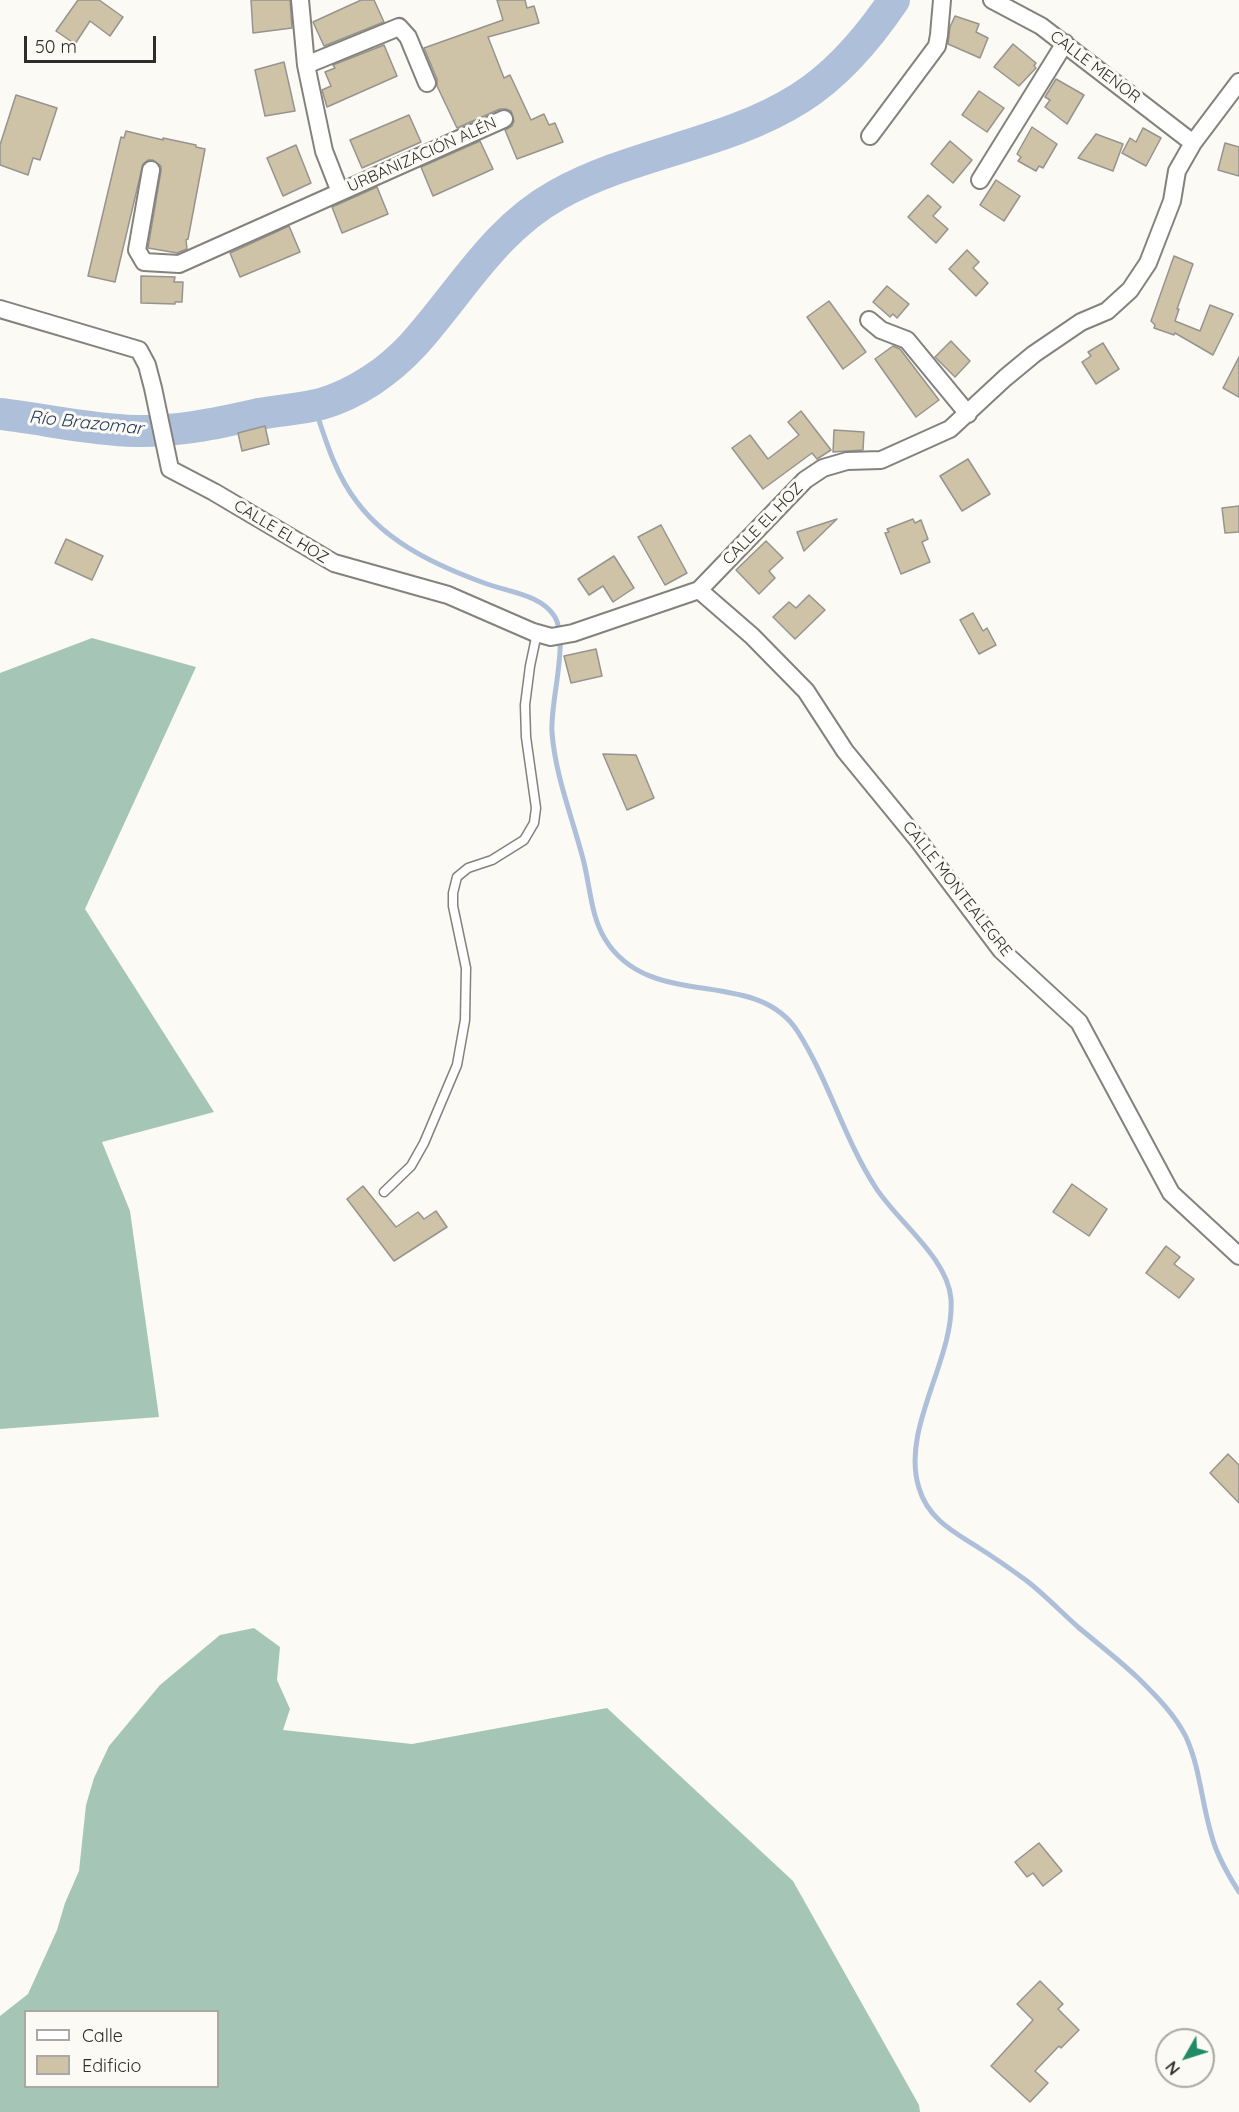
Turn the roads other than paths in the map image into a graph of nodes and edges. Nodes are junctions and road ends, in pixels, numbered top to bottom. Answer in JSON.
{"nodes":[{"id":1,"x":300,"y":0,"type":"edge"},
{"id":2,"x":942,"y":0,"type":"edge"},
{"id":3,"x":992,"y":0,"type":"edge"},
{"id":4,"x":1065,"y":43,"type":"junction"},
{"id":5,"x":306,"y":65,"type":"junction"},
{"id":6,"x":1239,"y":82,"type":"edge"},
{"id":7,"x":427,"y":83,"type":"dead end"},
{"id":8,"x":504,"y":119,"type":"dead end"},
{"id":9,"x":870,"y":136,"type":"dead end"},
{"id":10,"x":1193,"y":142,"type":"junction"},
{"id":11,"x":151,"y":170,"type":"dead end"},
{"id":12,"x":980,"y":180,"type":"dead end"},
{"id":13,"x":340,"y":192,"type":"junction"},
{"id":14,"x":0,"y":309,"type":"edge"},
{"id":15,"x":869,"y":320,"type":"dead end"},
{"id":16,"x":968,"y":414,"type":"junction"},
{"id":17,"x":699,"y":590,"type":"junction"},
{"id":18,"x":544,"y":635,"type":"junction"},
{"id":19,"x":384,"y":1192,"type":"dead end"},
{"id":20,"x":1239,"y":1256,"type":"edge"}],
"edges":[{"from":1,"to":5,"type":"street","name":"URBANIZACIÓN ALÉN"},
{"from":2,"to":9,"type":"street"},
{"from":3,"to":4,"type":"street","name":"CALLE MENOR"},
{"from":4,"to":10,"type":"street","name":"CALLE MENOR"},
{"from":4,"to":12,"type":"street"},
{"from":5,"to":7,"type":"street"},
{"from":5,"to":13,"type":"street","name":"URBANIZACIÓN ALÉN"},
{"from":6,"to":10,"type":"street","name":"CALLE EL HOZ"},
{"from":8,"to":13,"type":"street","name":"URBANIZACIÓN ALÉN"},
{"from":10,"to":16,"type":"street","name":"CALLE EL HOZ"},
{"from":11,"to":13,"type":"street","name":"URBANIZACIÓN ALÉN"},
{"from":14,"to":18,"type":"street","name":"CALLE EL HOZ"},
{"from":15,"to":16,"type":"street"},
{"from":16,"to":17,"type":"street","name":"CALLE EL HOZ"},
{"from":17,"to":18,"type":"street","name":"CALLE EL HOZ"},
{"from":17,"to":20,"type":"street","name":"CALLE MONTEALEGRE"},
{"from":18,"to":19,"type":"lane"}]}
